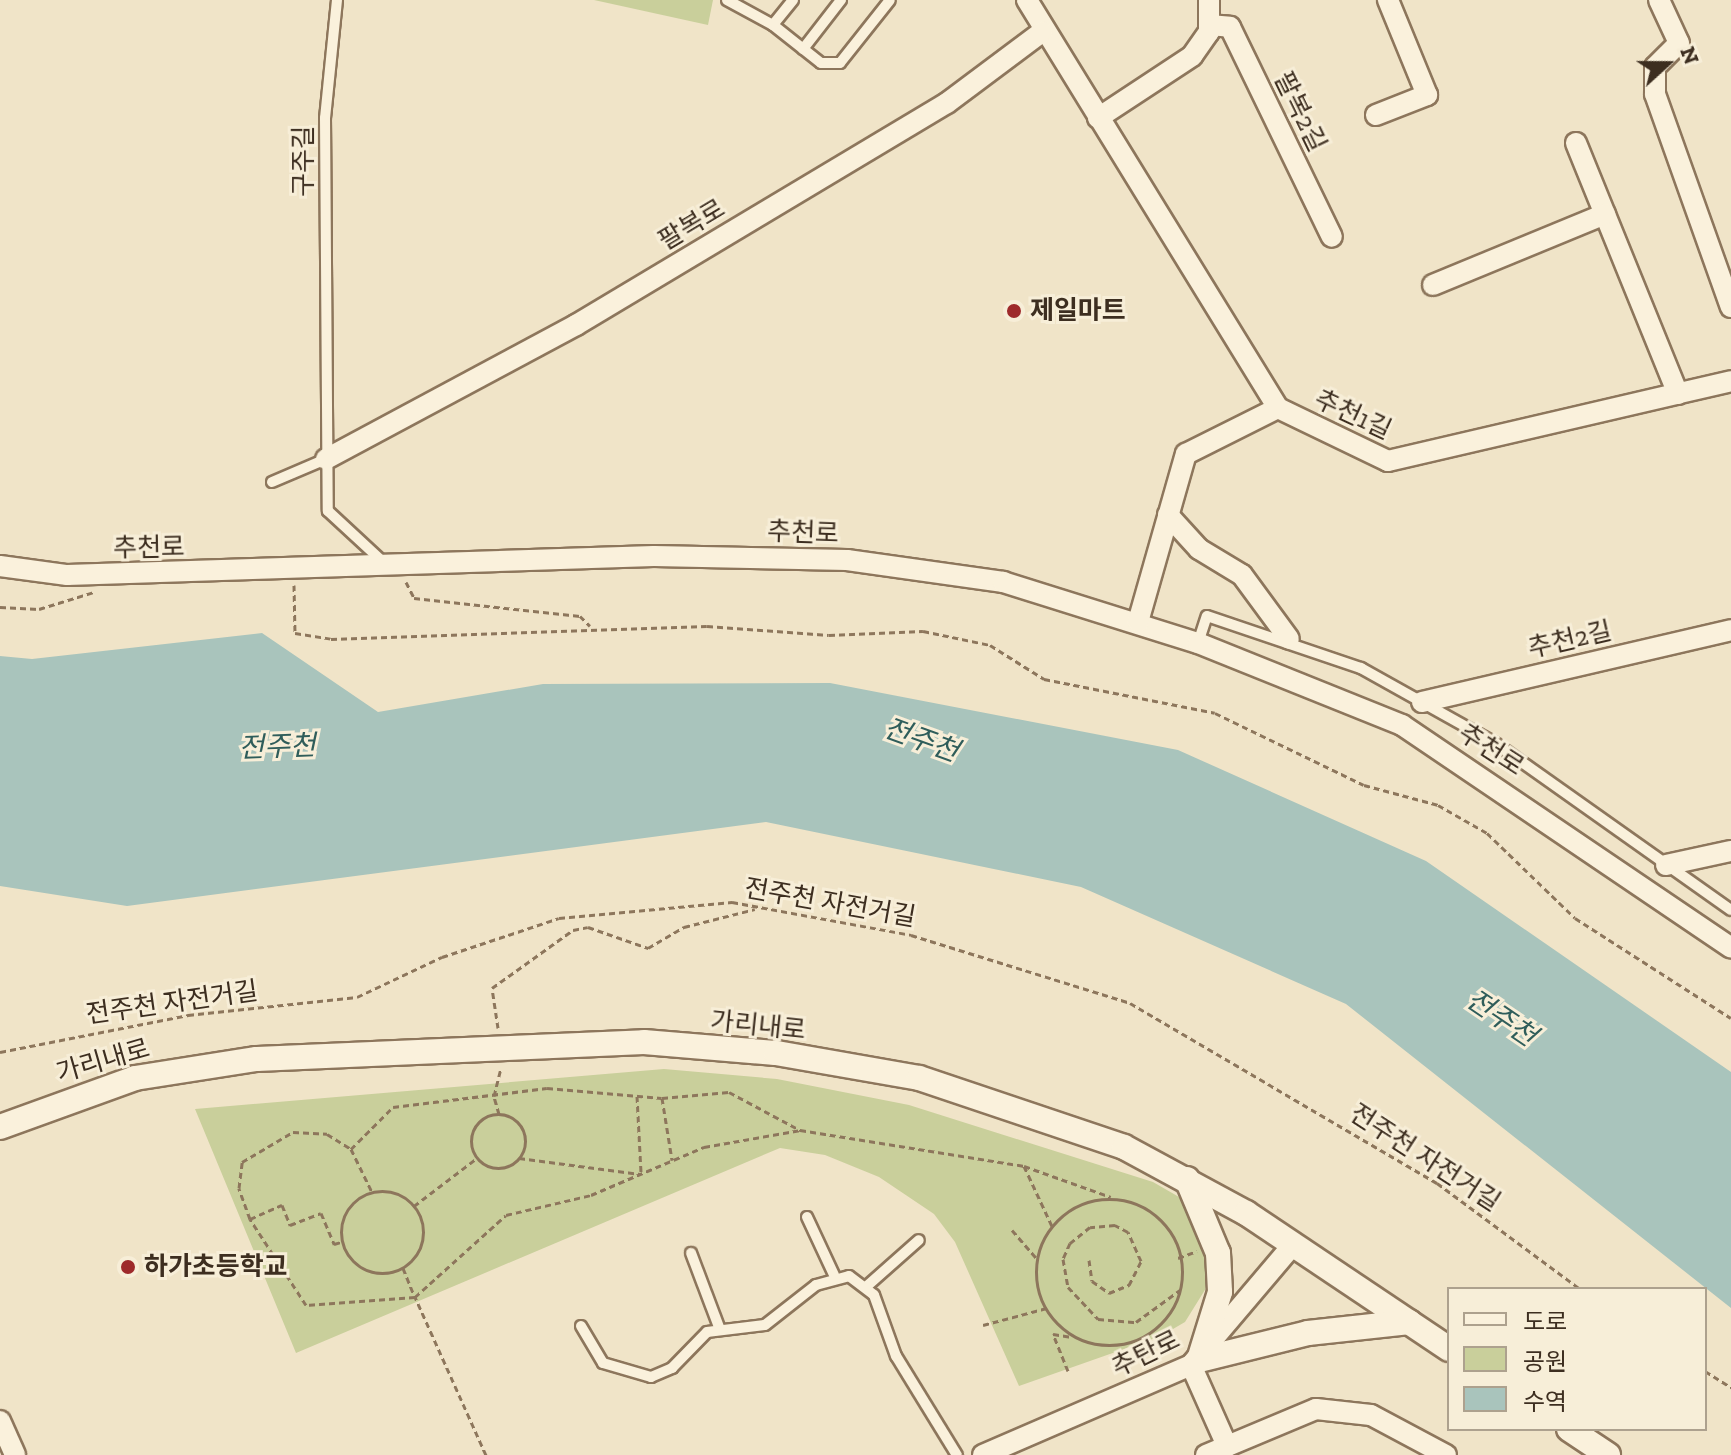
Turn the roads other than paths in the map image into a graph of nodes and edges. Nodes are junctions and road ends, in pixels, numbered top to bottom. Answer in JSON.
{"nodes":[{"id":1,"x":337,"y":0,"type":"edge"},
{"id":2,"x":727,"y":0,"type":"edge"},
{"id":3,"x":793,"y":0,"type":"edge"},
{"id":4,"x":841,"y":0,"type":"edge"},
{"id":5,"x":890,"y":0,"type":"edge"},
{"id":6,"x":1027,"y":0,"type":"edge"},
{"id":7,"x":1209,"y":0,"type":"edge"},
{"id":8,"x":1388,"y":0,"type":"edge"},
{"id":9,"x":1659,"y":0,"type":"edge"},
{"id":10,"x":743,"y":3,"type":"edge"},
{"id":11,"x":773,"y":25,"type":"junction"},
{"id":12,"x":1209,"y":25,"type":"junction"},
{"id":13,"x":1042,"y":32,"type":"junction"},
{"id":14,"x":803,"y":49,"type":"junction"},
{"id":15,"x":1376,"y":115,"type":"dead end"},
{"id":16,"x":1098,"y":118,"type":"junction"},
{"id":17,"x":1576,"y":143,"type":"dead end"},
{"id":18,"x":1605,"y":214,"type":"junction"},
{"id":19,"x":1332,"y":237,"type":"dead end"},
{"id":20,"x":1433,"y":285,"type":"dead end"},
{"id":21,"x":1731,"y":307,"type":"edge"},
{"id":22,"x":326,"y":323,"type":"joint"},
{"id":23,"x":1731,"y":381,"type":"edge"},
{"id":24,"x":1678,"y":394,"type":"junction"},
{"id":25,"x":1278,"y":408,"type":"junction"},
{"id":26,"x":326,"y":459,"type":"junction"},
{"id":27,"x":272,"y":482,"type":"dead end"},
{"id":28,"x":1168,"y":515,"type":"junction"},
{"id":29,"x":395,"y":560,"type":"junction"},
{"id":30,"x":0,"y":566,"type":"edge"},
{"id":31,"x":1138,"y":622,"type":"junction"},
{"id":32,"x":1731,"y":630,"type":"edge"},
{"id":33,"x":1289,"y":639,"type":"junction"},
{"id":34,"x":1198,"y":643,"type":"junction"},
{"id":35,"x":1422,"y":702,"type":"junction"},
{"id":36,"x":1731,"y":851,"type":"edge"},
{"id":37,"x":1666,"y":865,"type":"junction"},
{"id":38,"x":1731,"y":910,"type":"edge"},
{"id":39,"x":1731,"y":948,"type":"edge"},
{"id":40,"x":0,"y":1127,"type":"edge"},
{"id":41,"x":1187,"y":1179,"type":"junction"},
{"id":42,"x":807,"y":1217,"type":"dead end"},
{"id":43,"x":919,"y":1240,"type":"dead end"},
{"id":44,"x":1292,"y":1246,"type":"junction"},
{"id":45,"x":691,"y":1253,"type":"dead end"},
{"id":46,"x":834,"y":1275,"type":"junction"},
{"id":47,"x":867,"y":1286,"type":"junction"},
{"id":48,"x":1409,"y":1322,"type":"junction"},
{"id":49,"x":581,"y":1326,"type":"dead end"},
{"id":50,"x":719,"y":1327,"type":"junction"},
{"id":51,"x":1447,"y":1348,"type":"edge"},
{"id":52,"x":1195,"y":1362,"type":"junction"},
{"id":53,"x":0,"y":1421,"type":"edge"},
{"id":54,"x":1572,"y":1431,"type":"edge"},
{"id":55,"x":1227,"y":1446,"type":"junction"},
{"id":56,"x":15,"y":1455,"type":"edge"},
{"id":57,"x":957,"y":1455,"type":"edge"},
{"id":58,"x":983,"y":1455,"type":"edge"},
{"id":59,"x":1206,"y":1455,"type":"edge"},
{"id":60,"x":1446,"y":1455,"type":"edge"},
{"id":61,"x":1608,"y":1455,"type":"edge"}],
"edges":[{"from":1,"to":22,"type":"lane","name":"구주길"},
{"from":2,"to":10,"type":"lane"},
{"from":3,"to":11,"type":"lane"},
{"from":4,"to":14,"type":"lane"},
{"from":5,"to":14,"type":"lane"},
{"from":6,"to":13,"type":"street"},
{"from":7,"to":12,"type":"street"},
{"from":8,"to":15,"type":"street"},
{"from":9,"to":21,"type":"street"},
{"from":10,"to":11,"type":"lane"},
{"from":11,"to":14,"type":"lane"},
{"from":12,"to":16,"type":"street"},
{"from":12,"to":19,"type":"street","name":"팔복2길"},
{"from":13,"to":16,"type":"street"},
{"from":13,"to":26,"type":"street","name":"팔복로"},
{"from":16,"to":25,"type":"street"},
{"from":17,"to":18,"type":"street"},
{"from":18,"to":20,"type":"street"},
{"from":18,"to":24,"type":"street"},
{"from":22,"to":26,"type":"lane","name":"추천로"},
{"from":23,"to":24,"type":"street","name":"추천1길"},
{"from":24,"to":25,"type":"street","name":"추천1길"},
{"from":25,"to":28,"type":"street","name":"추천1길"},
{"from":26,"to":27,"type":"lane"},
{"from":26,"to":29,"type":"lane","name":"추천로"},
{"from":28,"to":31,"type":"street","name":"추천1길"},
{"from":28,"to":33,"type":"street","name":"추천로"},
{"from":29,"to":30,"type":"street","name":"추천로"},
{"from":29,"to":31,"type":"street","name":"추천로"},
{"from":31,"to":34,"type":"street","name":"추천로"},
{"from":32,"to":35,"type":"street","name":"추천2길"},
{"from":33,"to":34,"type":"lane","name":"추천로"},
{"from":33,"to":35,"type":"lane","name":"추천로"},
{"from":34,"to":39,"type":"street","name":"추천로"},
{"from":35,"to":37,"type":"lane","name":"추천로"},
{"from":36,"to":37,"type":"street"},
{"from":37,"to":38,"type":"lane","name":"추천로"},
{"from":40,"to":41,"type":"street","name":"가리내로"},
{"from":41,"to":44,"type":"street","name":"가리내로"},
{"from":41,"to":52,"type":"street"},
{"from":42,"to":46,"type":"lane"},
{"from":43,"to":47,"type":"lane"},
{"from":44,"to":48,"type":"street","name":"가리내로"},
{"from":44,"to":52,"type":"street","name":"추탄로"},
{"from":45,"to":50,"type":"lane"},
{"from":46,"to":47,"type":"lane"},
{"from":46,"to":50,"type":"lane"},
{"from":47,"to":57,"type":"lane"},
{"from":48,"to":51,"type":"street","name":"가리내로"},
{"from":48,"to":52,"type":"street"},
{"from":49,"to":50,"type":"lane"},
{"from":52,"to":55,"type":"street"},
{"from":52,"to":58,"type":"street","name":"추탄로"},
{"from":53,"to":56,"type":"street"},
{"from":54,"to":61,"type":"street"},
{"from":55,"to":59,"type":"street"},
{"from":55,"to":60,"type":"street"}]}
